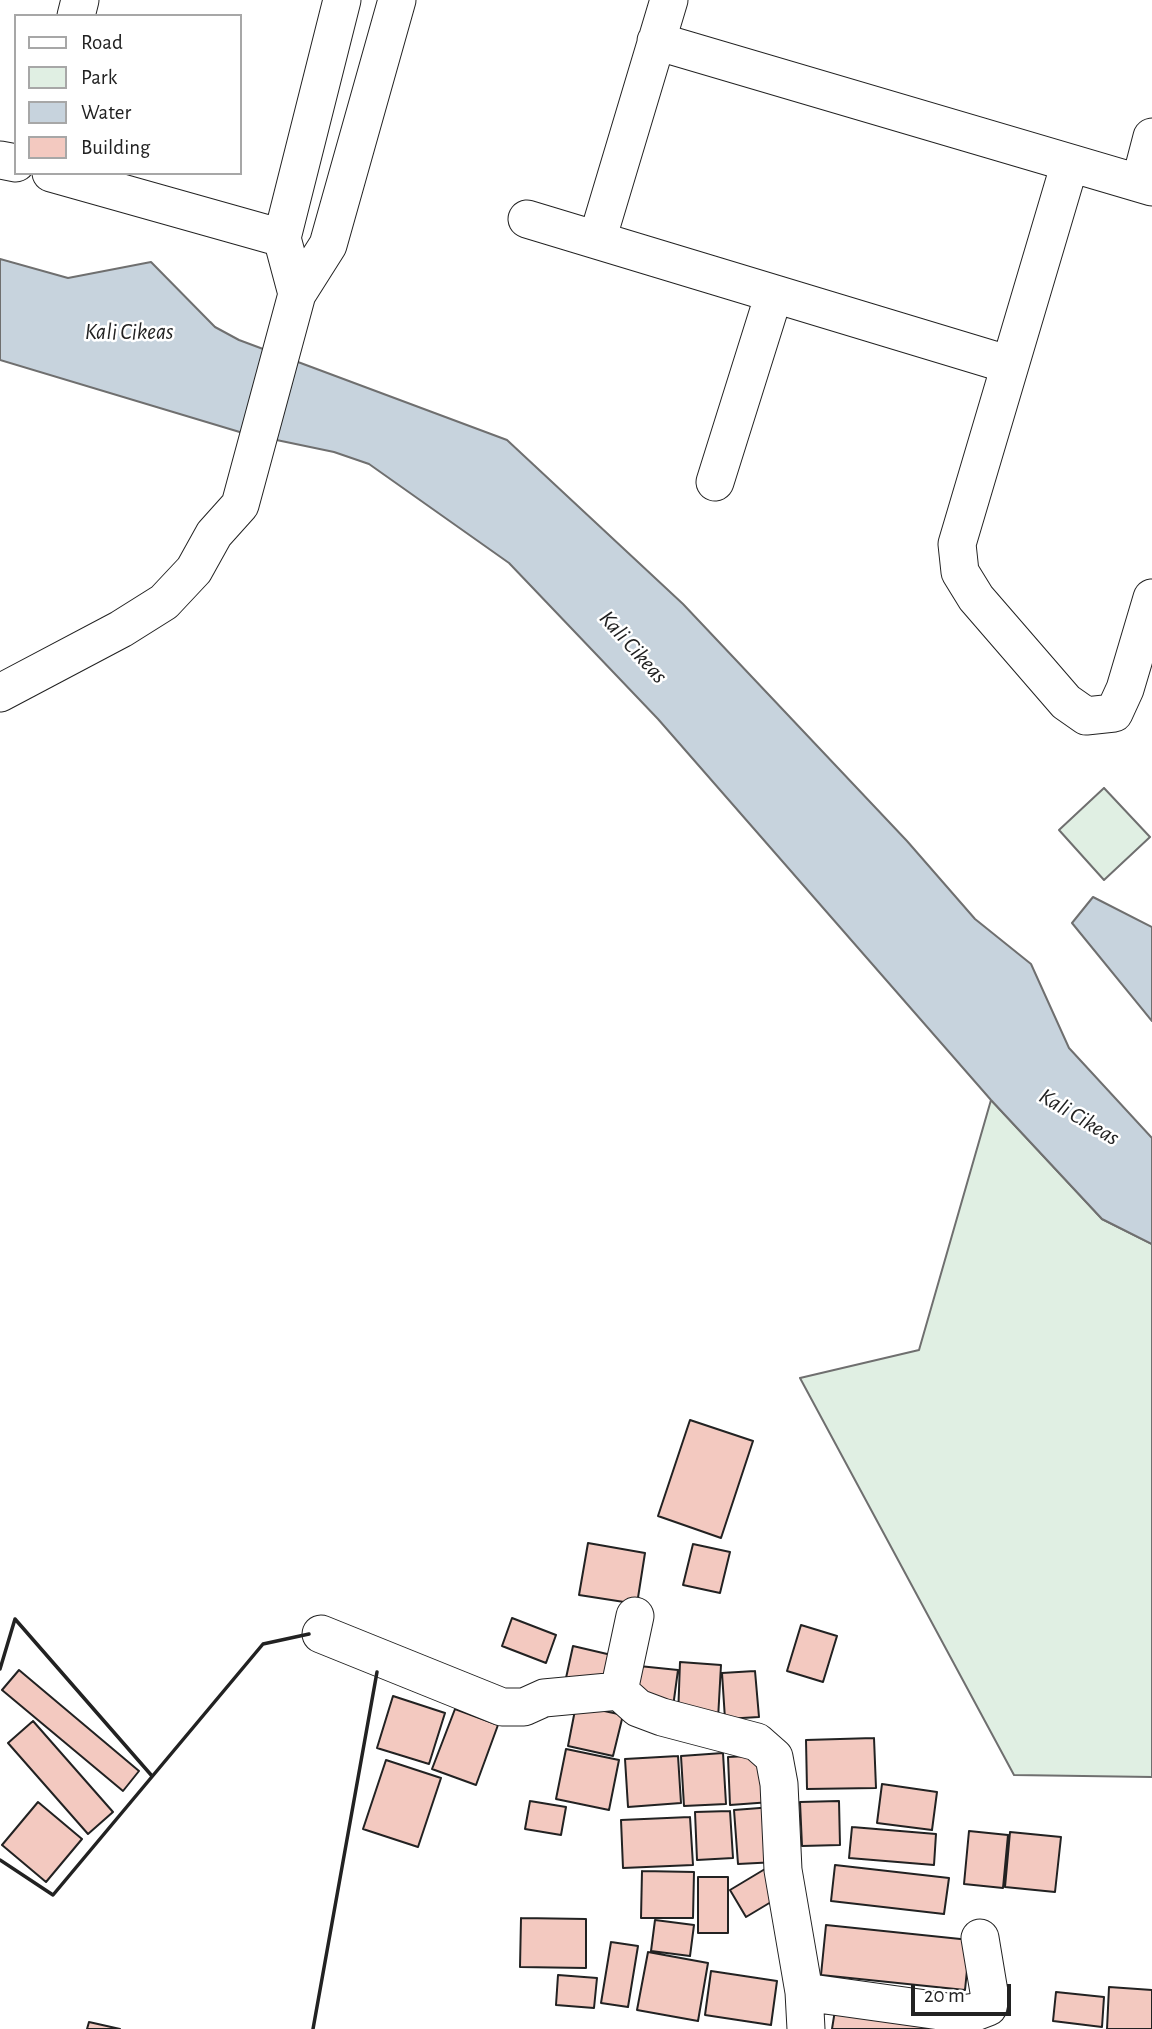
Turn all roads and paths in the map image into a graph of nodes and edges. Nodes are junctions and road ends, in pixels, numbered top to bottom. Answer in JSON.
{"nodes":[{"id":1,"x":342,"y":0,"type":"edge"},
{"id":2,"x":397,"y":0,"type":"edge"},
{"id":3,"x":669,"y":0,"type":"edge"},
{"id":4,"x":656,"y":41,"type":"junction"},
{"id":5,"x":1152,"y":137,"type":"edge"},
{"id":6,"x":1070,"y":163,"type":"junction"},
{"id":7,"x":58,"y":175,"type":"edge"},
{"id":8,"x":1146,"y":185,"type":"edge"},
{"id":9,"x":527,"y":219,"type":"dead end"},
{"id":10,"x":282,"y":238,"type":"junction"},
{"id":11,"x":597,"y":240,"type":"junction"},
{"id":12,"x":774,"y":294,"type":"junction"},
{"id":13,"x":294,"y":303,"type":"junction"},
{"id":14,"x":1010,"y":365,"type":"junction"},
{"id":15,"x":715,"y":482,"type":"dead end"},
{"id":16,"x":1152,"y":598,"type":"edge"},
{"id":17,"x":0,"y":693,"type":"edge"},
{"id":18,"x":635,"y":1616,"type":"dead end"},
{"id":19,"x":321,"y":1634,"type":"dead end"},
{"id":20,"x":619,"y":1691,"type":"junction"},
{"id":21,"x":980,"y":1938,"type":"dead end"},
{"id":22,"x":804,"y":1992,"type":"junction"},
{"id":23,"x":806,"y":2029,"type":"edge"}],
"edges":[{"from":1,"to":10,"type":"street"},
{"from":2,"to":13,"type":"street"},
{"from":3,"to":4,"type":"street"},
{"from":4,"to":6,"type":"street"},
{"from":4,"to":11,"type":"street"},
{"from":5,"to":8,"type":"street"},
{"from":6,"to":8,"type":"street"},
{"from":6,"to":14,"type":"street"},
{"from":7,"to":10,"type":"street"},
{"from":9,"to":11,"type":"street"},
{"from":10,"to":13,"type":"street"},
{"from":11,"to":12,"type":"street"},
{"from":12,"to":14,"type":"street"},
{"from":12,"to":15,"type":"street"},
{"from":13,"to":17,"type":"street"},
{"from":14,"to":16,"type":"street"},
{"from":18,"to":20,"type":"street"},
{"from":19,"to":20,"type":"street"},
{"from":20,"to":22,"type":"street"},
{"from":21,"to":22,"type":"street"},
{"from":22,"to":23,"type":"street"}]}
